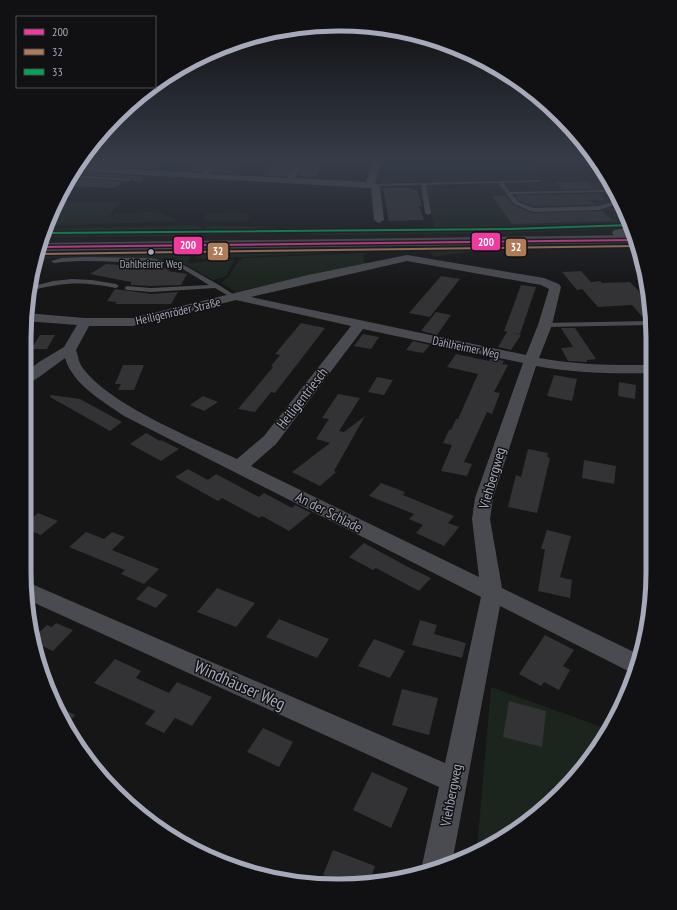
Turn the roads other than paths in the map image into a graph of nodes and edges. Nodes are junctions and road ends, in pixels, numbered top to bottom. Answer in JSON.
{"nodes":[{"id":1,"x":377,"y":202,"type":"edge"},
{"id":2,"x":426,"y":202,"type":"edge"},
{"id":3,"x":516,"y":202,"type":"edge"},
{"id":4,"x":615,"y":203,"type":"edge"},
{"id":5,"x":428,"y":213,"type":"dead end"},
{"id":6,"x":379,"y":220,"type":"dead end"},
{"id":7,"x":629,"y":236,"type":"edge"},
{"id":8,"x":629,"y":236,"type":"edge"},
{"id":9,"x":47,"y":240,"type":"edge"},
{"id":10,"x":45,"y":247,"type":"edge"},
{"id":11,"x":408,"y":258,"type":"joint"},
{"id":12,"x":54,"y":261,"type":"dead end"},
{"id":13,"x":116,"y":286,"type":"dead end"},
{"id":14,"x":217,"y":286,"type":"junction"},
{"id":15,"x":36,"y":287,"type":"edge"},
{"id":16,"x":127,"y":288,"type":"dead end"},
{"id":17,"x":236,"y":298,"type":"junction"},
{"id":18,"x":32,"y":318,"type":"edge"},
{"id":19,"x":85,"y":322,"type":"junction"},
{"id":20,"x":645,"y":323,"type":"edge"},
{"id":21,"x":359,"y":325,"type":"junction"},
{"id":22,"x":545,"y":325,"type":"junction"},
{"id":23,"x":69,"y":350,"type":"junction"},
{"id":24,"x":532,"y":360,"type":"junction"},
{"id":25,"x":646,"y":369,"type":"edge"},
{"id":26,"x":31,"y":375,"type":"edge"},
{"id":27,"x":240,"y":467,"type":"junction"},
{"id":28,"x":32,"y":594,"type":"edge"},
{"id":29,"x":492,"y":594,"type":"junction"},
{"id":30,"x":632,"y":662,"type":"edge"},
{"id":31,"x":454,"y":780,"type":"junction"},
{"id":32,"x":437,"y":863,"type":"edge"}],
"edges":[{"from":1,"to":6,"type":"street"},
{"from":2,"to":5,"type":"lane"},
{"from":3,"to":4,"type":"lane"},
{"from":7,"to":9,"type":"main road"},
{"from":8,"to":10,"type":"main road"},
{"from":11,"to":17,"type":"street","name":"Heiligenröder Straße"},
{"from":11,"to":22,"type":"street","name":"Viehbergweg"},
{"from":12,"to":14,"type":"lane","name":"Heiligenröder Straße"},
{"from":13,"to":15,"type":"lane"},
{"from":14,"to":16,"type":"lane","name":"Heiligenröder Straße"},
{"from":14,"to":17,"type":"lane","name":"Heiligenröder Straße"},
{"from":17,"to":19,"type":"street","name":"Heiligenröder Straße"},
{"from":17,"to":21,"type":"street","name":"Dahlheimer Weg"},
{"from":18,"to":19,"type":"street","name":"Heiligenröder Straße"},
{"from":19,"to":23,"type":"street"},
{"from":20,"to":22,"type":"lane"},
{"from":21,"to":24,"type":"street","name":"Dahlheimer Weg"},
{"from":21,"to":27,"type":"street","name":"Heiligentriesch"},
{"from":22,"to":24,"type":"street","name":"Viehbergweg"},
{"from":23,"to":26,"type":"street"},
{"from":23,"to":27,"type":"street","name":"An der Schlade"},
{"from":24,"to":25,"type":"street","name":"Dahlheimer Weg"},
{"from":24,"to":29,"type":"street","name":"Viehbergweg"},
{"from":27,"to":29,"type":"street","name":"An der Schlade"},
{"from":28,"to":31,"type":"street","name":"Windhäuser Weg"},
{"from":29,"to":30,"type":"street","name":"An der Schlade"},
{"from":29,"to":31,"type":"street","name":"Viehbergweg"},
{"from":31,"to":32,"type":"street","name":"Viehbergweg"}]}
